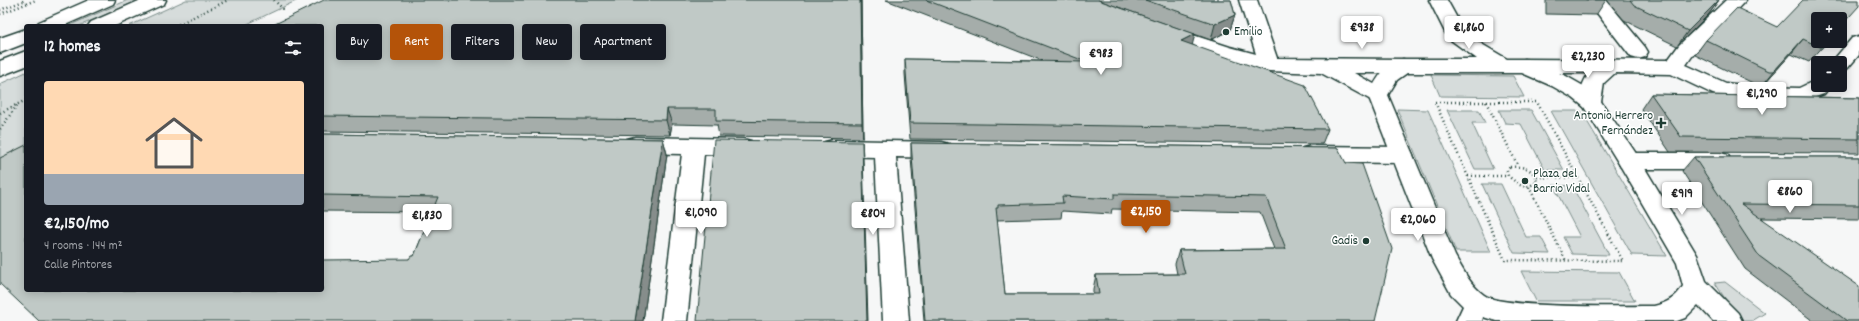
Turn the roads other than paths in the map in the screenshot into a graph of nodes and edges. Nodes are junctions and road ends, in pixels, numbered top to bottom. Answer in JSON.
{"nodes":[{"id":1,"x":106,"y":0,"type":"edge"},
{"id":2,"x":157,"y":0,"type":"edge"},
{"id":3,"x":1248,"y":0,"type":"edge"},
{"id":4,"x":1438,"y":0,"type":"edge"},
{"id":5,"x":1596,"y":0,"type":"edge"},
{"id":6,"x":1737,"y":0,"type":"edge"},
{"id":7,"x":51,"y":24,"type":"edge"},
{"id":8,"x":103,"y":24,"type":"edge"},
{"id":9,"x":1150,"y":26,"type":"edge"},
{"id":10,"x":1455,"y":33,"type":"junction"},
{"id":11,"x":24,"y":36,"type":"edge"},
{"id":12,"x":1859,"y":43,"type":"edge"},
{"id":13,"x":0,"y":46,"type":"edge"},
{"id":14,"x":1638,"y":52,"type":"dead end"},
{"id":15,"x":1847,"y":56,"type":"edge"},
{"id":16,"x":24,"y":59,"type":"edge"},
{"id":17,"x":1269,"y":64,"type":"junction"},
{"id":18,"x":1322,"y":66,"type":"junction"},
{"id":19,"x":1403,"y":66,"type":"junction"},
{"id":20,"x":1436,"y":66,"type":"junction"},
{"id":21,"x":1502,"y":66,"type":"junction"},
{"id":22,"x":1525,"y":66,"type":"junction"},
{"id":23,"x":1610,"y":67,"type":"junction"},
{"id":24,"x":1674,"y":67,"type":"junction"},
{"id":25,"x":0,"y":69,"type":"edge"},
{"id":26,"x":1811,"y":91,"type":"edge"},
{"id":27,"x":1378,"y":95,"type":"junction"},
{"id":28,"x":1591,"y":102,"type":"junction"},
{"id":29,"x":612,"y":144,"type":"edge"},
{"id":30,"x":694,"y":146,"type":"junction"},
{"id":31,"x":766,"y":147,"type":"edge"},
{"id":32,"x":813,"y":148,"type":"edge"},
{"id":33,"x":885,"y":149,"type":"junction"},
{"id":34,"x":962,"y":150,"type":"edge"},
{"id":35,"x":1294,"y":154,"type":"edge"},
{"id":36,"x":1402,"y":155,"type":"junction"},
{"id":37,"x":1629,"y":160,"type":"junction"},
{"id":38,"x":1742,"y":161,"type":"edge"},
{"id":39,"x":1695,"y":286,"type":"junction"},
{"id":40,"x":1472,"y":312,"type":"edge"},
{"id":41,"x":1558,"y":318,"type":"edge"},
{"id":42,"x":1629,"y":319,"type":"edge"},
{"id":43,"x":674,"y":321,"type":"edge"},
{"id":44,"x":896,"y":321,"type":"edge"},
{"id":45,"x":1729,"y":321,"type":"edge"}],
"edges":[{"from":1,"to":7,"type":"street"},
{"from":2,"to":8,"type":"street"},
{"from":3,"to":17,"type":"street"},
{"from":4,"to":10,"type":"street"},
{"from":5,"to":14,"type":"street"},
{"from":6,"to":24,"type":"street"},
{"from":9,"to":17,"type":"street"},
{"from":10,"to":20,"type":"street"},
{"from":10,"to":21,"type":"street"},
{"from":11,"to":13,"type":"street"},
{"from":12,"to":15,"type":"street"},
{"from":16,"to":25,"type":"street"},
{"from":17,"to":18,"type":"street"},
{"from":18,"to":19,"type":"street"},
{"from":18,"to":27,"type":"street"},
{"from":19,"to":20,"type":"street"},
{"from":19,"to":27,"type":"street"},
{"from":20,"to":21,"type":"street"},
{"from":21,"to":22,"type":"street"},
{"from":22,"to":23,"type":"street"},
{"from":22,"to":28,"type":"street"},
{"from":23,"to":24,"type":"street"},
{"from":23,"to":28,"type":"street"},
{"from":24,"to":26,"type":"street"},
{"from":27,"to":36,"type":"street"},
{"from":28,"to":37,"type":"street"},
{"from":29,"to":30,"type":"street"},
{"from":30,"to":31,"type":"street"},
{"from":30,"to":43,"type":"street"},
{"from":32,"to":33,"type":"street"},
{"from":33,"to":34,"type":"street"},
{"from":33,"to":44,"type":"street"},
{"from":35,"to":36,"type":"street"},
{"from":36,"to":40,"type":"street"},
{"from":37,"to":38,"type":"street"},
{"from":37,"to":39,"type":"street"},
{"from":39,"to":42,"type":"street"},
{"from":39,"to":45,"type":"street"},
{"from":40,"to":41,"type":"street"},
{"from":41,"to":42,"type":"street"}]}
